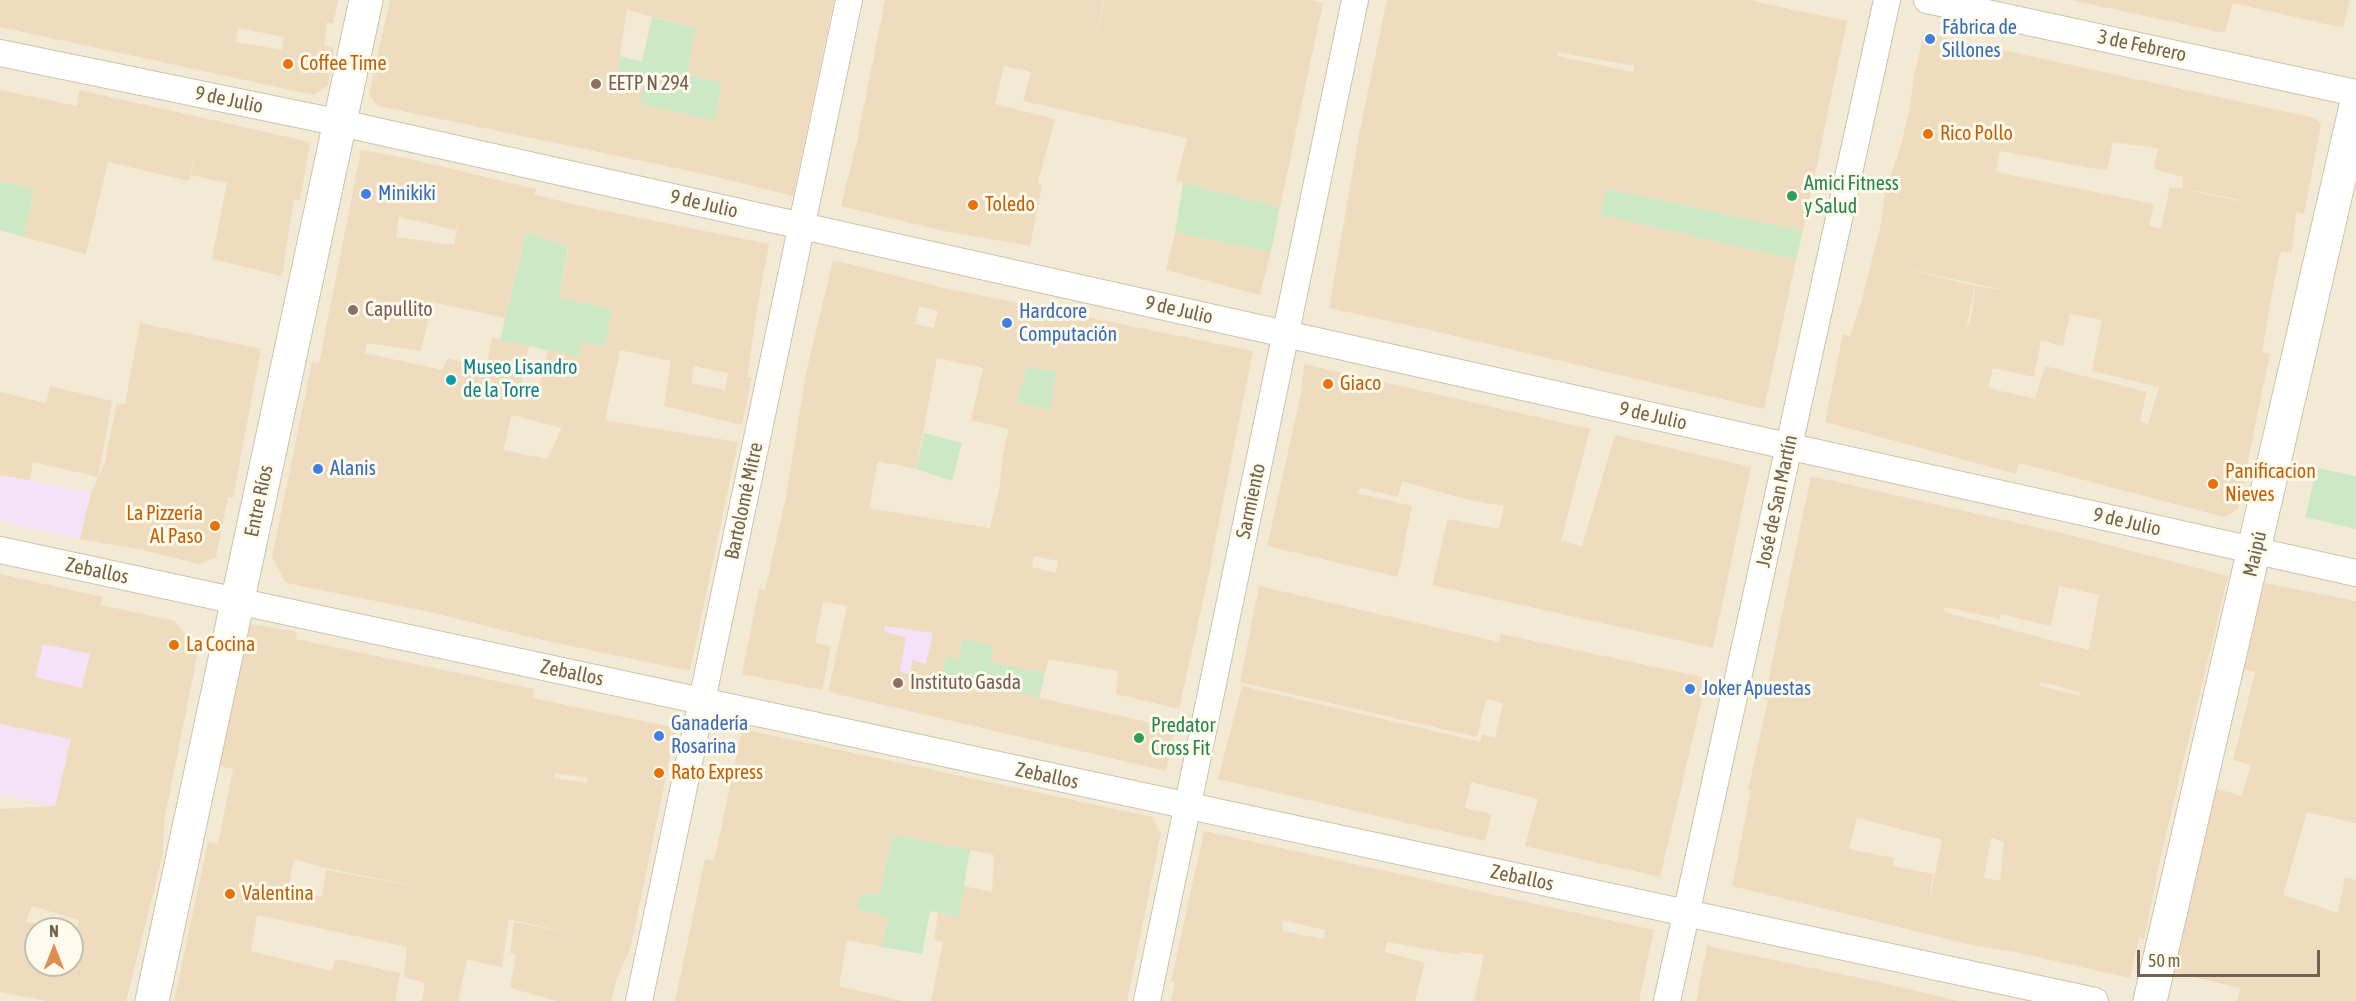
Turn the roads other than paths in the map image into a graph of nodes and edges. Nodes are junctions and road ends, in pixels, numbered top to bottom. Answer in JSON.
{"nodes":[{"id":1,"x":366,"y":0,"type":"edge"},
{"id":2,"x":849,"y":0,"type":"edge"},
{"id":3,"x":1355,"y":0,"type":"edge"},
{"id":4,"x":1887,"y":0,"type":"edge"},
{"id":5,"x":1927,"y":0,"type":"edge"},
{"id":6,"x":0,"y":53,"type":"edge"},
{"id":7,"x":2356,"y":93,"type":"edge"},
{"id":8,"x":2356,"y":106,"type":"edge"},
{"id":9,"x":341,"y":123,"type":"junction"},
{"id":10,"x":802,"y":226,"type":"junction"},
{"id":11,"x":1286,"y":334,"type":"junction"},
{"id":12,"x":1788,"y":446,"type":"junction"},
{"id":13,"x":0,"y":550,"type":"edge"},
{"id":14,"x":2255,"y":550,"type":"junction"},
{"id":15,"x":2356,"y":573,"type":"edge"},
{"id":16,"x":237,"y":601,"type":"junction"},
{"id":17,"x":702,"y":701,"type":"junction"},
{"id":18,"x":1187,"y":806,"type":"junction"},
{"id":19,"x":1686,"y":913,"type":"junction"},
{"id":20,"x":152,"y":1001,"type":"edge"},
{"id":21,"x":639,"y":1001,"type":"edge"},
{"id":22,"x":1147,"y":1001,"type":"edge"},
{"id":23,"x":1666,"y":1001,"type":"edge"},
{"id":24,"x":2095,"y":1001,"type":"edge"},
{"id":25,"x":2150,"y":1001,"type":"edge"}],
"edges":[{"from":1,"to":9,"type":"main road","name":"Entre Ríos"},
{"from":2,"to":10,"type":"street","name":"Bartolomé Mitre"},
{"from":3,"to":11,"type":"street","name":"Sarmiento"},
{"from":4,"to":12,"type":"street","name":"José de San Martín"},
{"from":5,"to":7,"type":"street","name":"3 de Febrero"},
{"from":6,"to":9,"type":"street","name":"9 de Julio"},
{"from":8,"to":14,"type":"main road","name":"Maipú"},
{"from":9,"to":10,"type":"street","name":"9 de Julio"},
{"from":9,"to":16,"type":"main road","name":"Entre Ríos"},
{"from":10,"to":11,"type":"street","name":"9 de Julio"},
{"from":10,"to":17,"type":"street","name":"Bartolomé Mitre"},
{"from":11,"to":12,"type":"street","name":"9 de Julio"},
{"from":11,"to":18,"type":"street","name":"Sarmiento"},
{"from":12,"to":14,"type":"street","name":"9 de Julio"},
{"from":12,"to":19,"type":"street","name":"José de San Martín"},
{"from":13,"to":16,"type":"street","name":"Zeballos"},
{"from":14,"to":15,"type":"street","name":"9 de Julio"},
{"from":14,"to":25,"type":"main road","name":"Maipú"},
{"from":16,"to":17,"type":"street","name":"Zeballos"},
{"from":16,"to":20,"type":"main road","name":"Entre Ríos"},
{"from":17,"to":18,"type":"street","name":"Zeballos"},
{"from":17,"to":21,"type":"street","name":"Bartolomé Mitre"},
{"from":18,"to":19,"type":"street","name":"Zeballos"},
{"from":18,"to":22,"type":"street","name":"Sarmiento"},
{"from":19,"to":23,"type":"street","name":"José de San Martín"},
{"from":19,"to":24,"type":"street","name":"Zeballos"}]}
